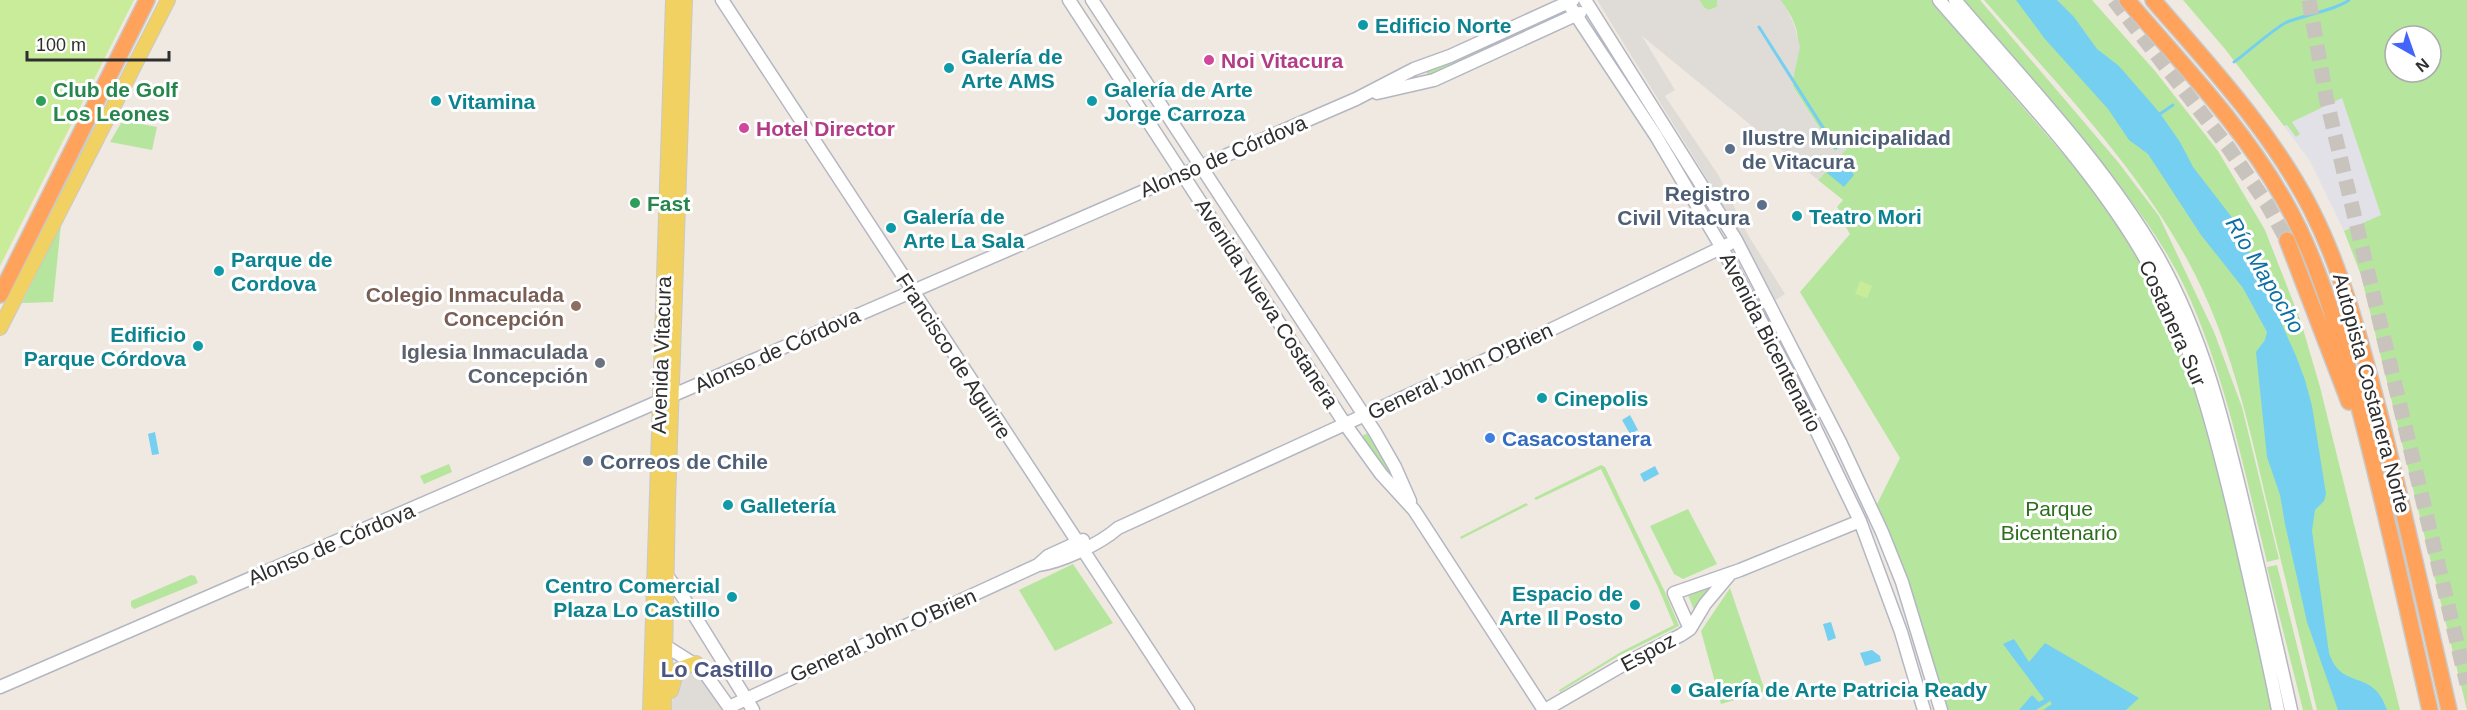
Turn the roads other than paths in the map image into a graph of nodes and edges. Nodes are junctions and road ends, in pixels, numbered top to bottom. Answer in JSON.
{"nodes":[{"id":1,"x":147,"y":0,"type":"edge"},
{"id":2,"x":168,"y":0,"type":"edge"},
{"id":3,"x":673,"y":0,"type":"edge"},
{"id":4,"x":685,"y":0,"type":"edge"},
{"id":5,"x":722,"y":0,"type":"edge"},
{"id":6,"x":1069,"y":0,"type":"edge"},
{"id":7,"x":1092,"y":0,"type":"edge"},
{"id":8,"x":1939,"y":0,"type":"edge"},
{"id":9,"x":1954,"y":0,"type":"edge"},
{"id":10,"x":2125,"y":0,"type":"edge"},
{"id":11,"x":2153,"y":0,"type":"edge"},
{"id":12,"x":1569,"y":1,"type":"edge"},
{"id":13,"x":1587,"y":4,"type":"edge"},
{"id":14,"x":1575,"y":16,"type":"junction"},
{"id":15,"x":1414,"y":69,"type":"junction"},
{"id":16,"x":1420,"y":82,"type":"junction"},
{"id":17,"x":1356,"y":99,"type":"junction"},
{"id":18,"x":85,"y":160,"type":"junction"},
{"id":19,"x":1200,"y":165,"type":"junction"},
{"id":20,"x":1182,"y":173,"type":"junction"},
{"id":21,"x":74,"y":206,"type":"dead end"},
{"id":22,"x":1736,"y":240,"type":"junction"},
{"id":23,"x":2287,"y":240,"type":"tunnel mouth"},
{"id":24,"x":1722,"y":248,"type":"junction"},
{"id":25,"x":911,"y":291,"type":"junction"},
{"id":26,"x":0,"y":295,"type":"edge"},
{"id":27,"x":0,"y":328,"type":"edge"},
{"id":28,"x":666,"y":398,"type":"junction"},
{"id":29,"x":1364,"y":415,"type":"junction"},
{"id":30,"x":1346,"y":424,"type":"junction"},
{"id":31,"x":2369,"y":446,"type":"junction"},
{"id":32,"x":1414,"y":510,"type":"junction"},
{"id":33,"x":1860,"y":521,"type":"junction"},
{"id":34,"x":1079,"y":546,"type":"junction"},
{"id":35,"x":1731,"y":573,"type":"junction"},
{"id":36,"x":667,"y":576,"type":"junction"},
{"id":37,"x":1690,"y":628,"type":"junction"},
{"id":38,"x":653,"y":633,"type":"junction"},
{"id":39,"x":667,"y":648,"type":"junction"},
{"id":40,"x":696,"y":663,"type":"junction"},
{"id":41,"x":737,"y":683,"type":"junction"},
{"id":42,"x":0,"y":687,"type":"edge"},
{"id":43,"x":720,"y":694,"type":"junction"},
{"id":44,"x":748,"y":707,"type":"edge"},
{"id":45,"x":730,"y":708,"type":"edge"},
{"id":46,"x":650,"y":710,"type":"edge"},
{"id":47,"x":664,"y":710,"type":"edge"},
{"id":48,"x":1188,"y":710,"type":"edge"},
{"id":49,"x":1545,"y":710,"type":"edge"},
{"id":50,"x":1924,"y":710,"type":"edge"},
{"id":51,"x":1941,"y":710,"type":"edge"},
{"id":52,"x":2278,"y":710,"type":"edge"},
{"id":53,"x":2291,"y":710,"type":"edge"},
{"id":54,"x":2430,"y":710,"type":"edge"},
{"id":55,"x":2449,"y":710,"type":"edge"}],
"edges":[{"from":1,"to":26,"type":"highway"},
{"from":2,"to":18,"type":"main road"},
{"from":3,"to":28,"type":"main road","name":"Avenida Vitacura"},
{"from":4,"to":28,"type":"main road","name":"Avenida Vitacura"},
{"from":5,"to":25,"type":"main road","name":"Francisco de Aguirre"},
{"from":6,"to":20,"type":"main road","name":"Avenida Nueva Costanera"},
{"from":7,"to":19,"type":"main road","name":"Avenida Nueva Costanera"},
{"from":8,"to":52,"type":"main road","name":"Costanera Sur"},
{"from":9,"to":53,"type":"main road","name":"Costanera Sur"},
{"from":10,"to":31,"type":"highway","name":"Autopista Costanera Norte"},
{"from":11,"to":55,"type":"highway","name":"Autopista Costanera Norte"},
{"from":12,"to":14,"type":"main road","name":"Avenida Bicentenario"},
{"from":12,"to":15,"type":"main road","name":"Alonso de Córdova"},
{"from":13,"to":14,"type":"main road","name":"Alonso de Córdova"},
{"from":13,"to":22,"type":"main road","name":"Avenida Bicentenario"},
{"from":14,"to":16,"type":"main road","name":"Alonso de Córdova"},
{"from":14,"to":24,"type":"main road","name":"Avenida Bicentenario"},
{"from":15,"to":16,"type":"main road"},
{"from":15,"to":17,"type":"main road","name":"Alonso de Córdova"},
{"from":16,"to":17,"type":"main road","name":"Alonso de Córdova"},
{"from":17,"to":19,"type":"main road","name":"Alonso de Córdova"},
{"from":18,"to":21,"type":"main road"},
{"from":18,"to":27,"type":"main road"},
{"from":19,"to":20,"type":"main road","name":"Alonso de Córdova"},
{"from":19,"to":29,"type":"main road","name":"Avenida Nueva Costanera"},
{"from":20,"to":25,"type":"main road","name":"Alonso de Córdova"},
{"from":20,"to":30,"type":"main road","name":"Avenida Nueva Costanera"},
{"from":22,"to":24,"type":"main road","name":"General John O'Brien"},
{"from":22,"to":51,"type":"main road","name":"Avenida Bicentenario"},
{"from":23,"to":31,"type":"highway"},
{"from":24,"to":29,"type":"main road","name":"General John O'Brien"},
{"from":24,"to":33,"type":"main road","name":"Avenida Bicentenario"},
{"from":25,"to":28,"type":"main road","name":"Alonso de Córdova"},
{"from":25,"to":34,"type":"main road","name":"Francisco de Aguirre"},
{"from":28,"to":36,"type":"main road","name":"Avenida Vitacura"},
{"from":28,"to":38,"type":"main road","name":"Avenida Vitacura"},
{"from":28,"to":42,"type":"main road","name":"Alonso de Córdova"},
{"from":29,"to":30,"type":"main road","name":"General John O'Brien"},
{"from":29,"to":32,"type":"main road","name":"Avenida Nueva Costanera"},
{"from":30,"to":32,"type":"main road","name":"Avenida Nueva Costanera"},
{"from":30,"to":34,"type":"main road","name":"General John O'Brien"},
{"from":31,"to":54,"type":"highway","name":"Autopista Costanera Norte"},
{"from":32,"to":49,"type":"main road","name":"Avenida Nueva Costanera"},
{"from":33,"to":35,"type":"main road","name":"Espoz"},
{"from":33,"to":50,"type":"main road","name":"Avenida Bicentenario"},
{"from":34,"to":44,"type":"main road","name":"General John O'Brien"},
{"from":34,"to":48,"type":"main road","name":"Francisco de Aguirre"},
{"from":35,"to":37,"type":"main road","name":"Espoz"},
{"from":35,"to":37,"type":"main road","name":"Espoz"},
{"from":36,"to":39,"type":"main road","name":"Avenida Vitacura"},
{"from":36,"to":41,"type":"main road"},
{"from":37,"to":49,"type":"main road","name":"Espoz"},
{"from":38,"to":39,"type":"main road"},
{"from":38,"to":46,"type":"main road","name":"Avenida Vitacura"},
{"from":39,"to":40,"type":"main road"},
{"from":39,"to":47,"type":"main road","name":"Avenida Vitacura"},
{"from":40,"to":43,"type":"main road"},
{"from":40,"to":47,"type":"main road"},
{"from":41,"to":43,"type":"main road"},
{"from":41,"to":44,"type":"main road"},
{"from":43,"to":45,"type":"main road"},
{"from":44,"to":45,"type":"main road","name":"General John O'Brien"}]}
